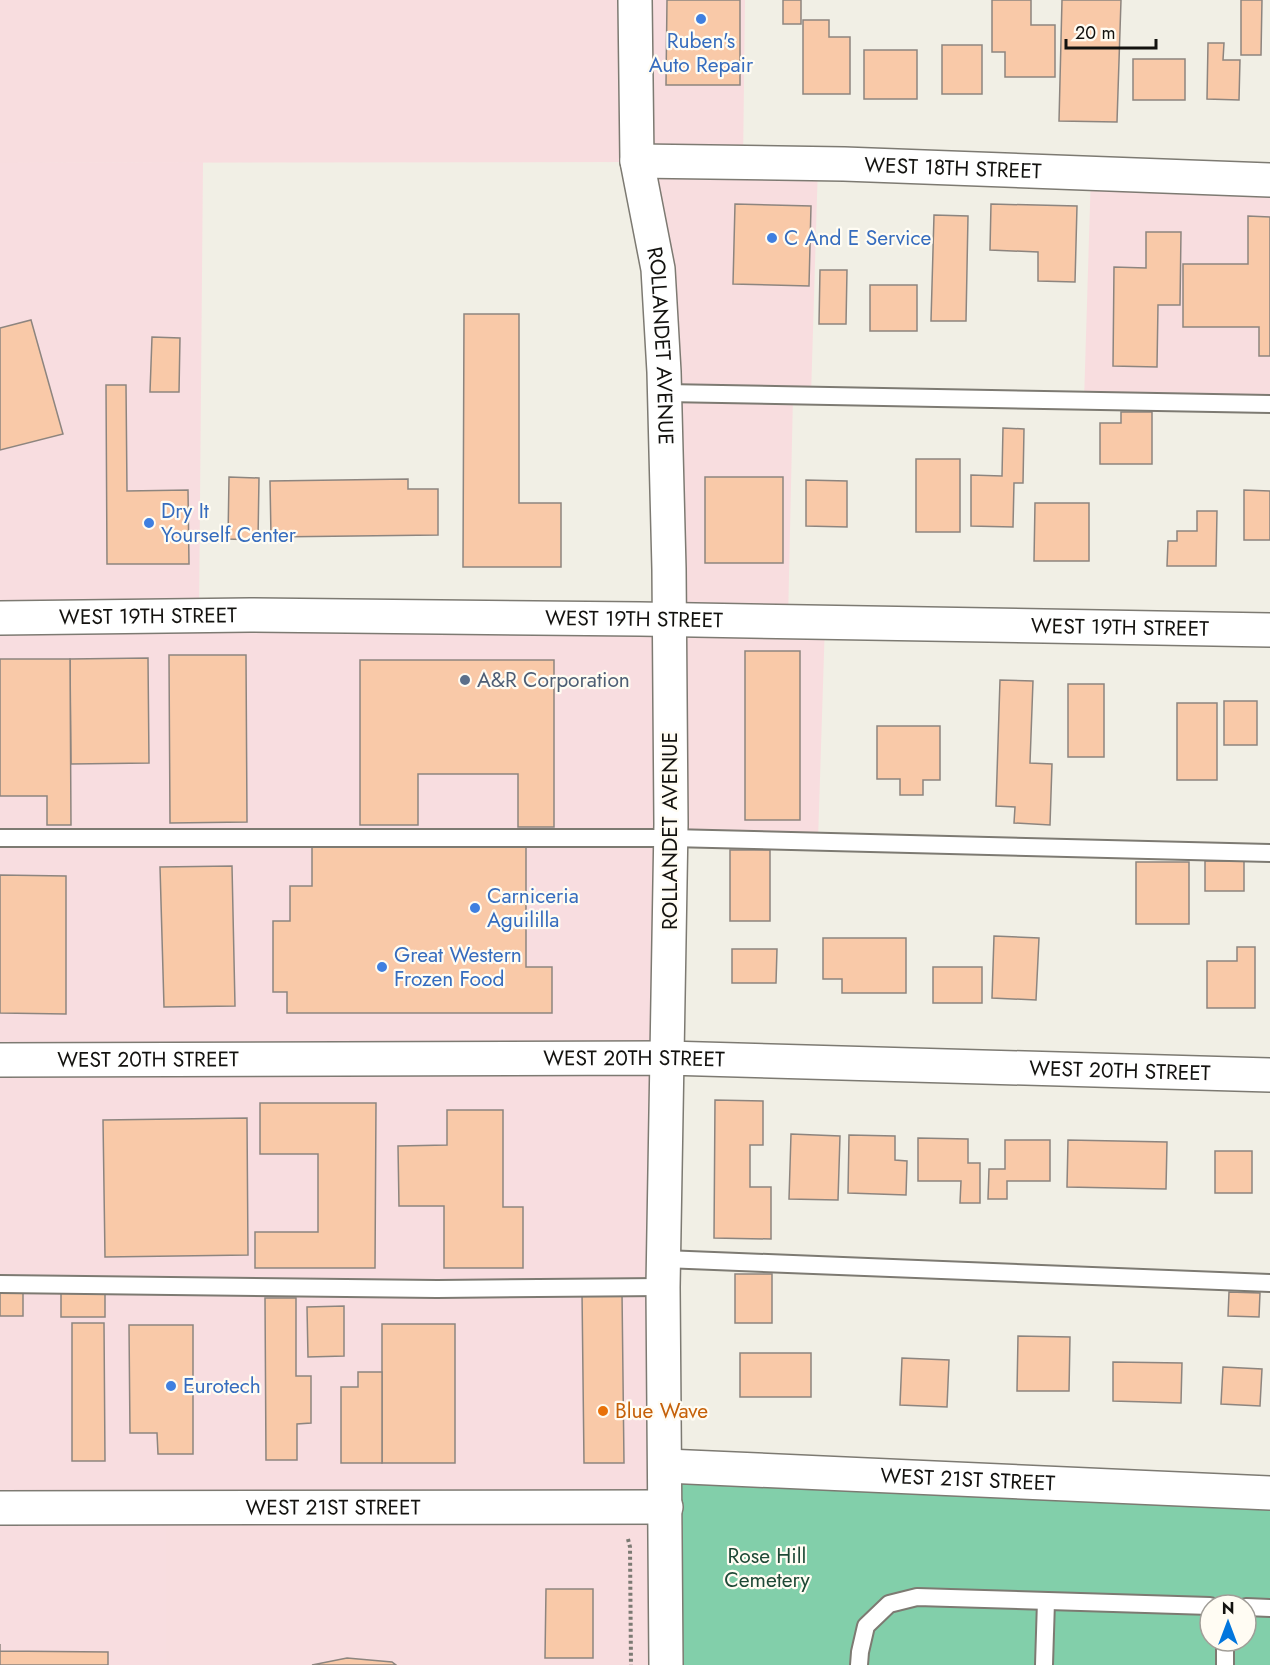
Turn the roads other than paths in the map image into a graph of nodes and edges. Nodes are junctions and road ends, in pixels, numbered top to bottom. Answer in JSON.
{"nodes":[{"id":1,"x":635,"y":0,"type":"edge"},
{"id":2,"x":637,"y":161,"type":"junction"},
{"id":3,"x":1270,"y":180,"type":"edge"},
{"id":4,"x":665,"y":393,"type":"junction"},
{"id":5,"x":1270,"y":404,"type":"edge"},
{"id":6,"x":0,"y":618,"type":"edge"},
{"id":7,"x":669,"y":619,"type":"junction"},
{"id":8,"x":1270,"y":630,"type":"edge"},
{"id":9,"x":0,"y":838,"type":"edge"},
{"id":10,"x":670,"y":838,"type":"junction"},
{"id":11,"x":1270,"y":853,"type":"edge"},
{"id":12,"x":667,"y":1058,"type":"junction"},
{"id":13,"x":0,"y":1060,"type":"edge"},
{"id":14,"x":1270,"y":1075,"type":"edge"},
{"id":15,"x":664,"y":1273,"type":"junction"},
{"id":16,"x":1270,"y":1283,"type":"edge"},
{"id":17,"x":0,"y":1284,"type":"edge"},
{"id":18,"x":666,"y":1466,"type":"junction"},
{"id":19,"x":1270,"y":1493,"type":"edge"},
{"id":20,"x":666,"y":1507,"type":"junction"},
{"id":21,"x":0,"y":1508,"type":"edge"},
{"id":22,"x":1046,"y":1601,"type":"junction"},
{"id":23,"x":1198,"y":1606,"type":"edge"},
{"id":24,"x":666,"y":1665,"type":"edge"},
{"id":25,"x":859,"y":1665,"type":"edge"},
{"id":26,"x":1044,"y":1665,"type":"edge"}],
"edges":[{"from":1,"to":2,"type":"street","name":"ROLLANDET AVENUE"},
{"from":2,"to":3,"type":"street","name":"WEST 18TH STREET"},
{"from":2,"to":4,"type":"street","name":"ROLLANDET AVENUE"},
{"from":4,"to":5,"type":"lane"},
{"from":4,"to":7,"type":"street","name":"ROLLANDET AVENUE"},
{"from":6,"to":7,"type":"street","name":"WEST 19TH STREET"},
{"from":7,"to":8,"type":"street","name":"WEST 19TH STREET"},
{"from":7,"to":10,"type":"street","name":"ROLLANDET AVENUE"},
{"from":9,"to":10,"type":"lane"},
{"from":10,"to":11,"type":"lane"},
{"from":10,"to":12,"type":"street","name":"ROLLANDET AVENUE"},
{"from":12,"to":13,"type":"street","name":"WEST 20TH STREET"},
{"from":12,"to":14,"type":"street","name":"WEST 20TH STREET"},
{"from":12,"to":15,"type":"street","name":"ROLLANDET AVENUE"},
{"from":15,"to":16,"type":"lane"},
{"from":15,"to":17,"type":"lane"},
{"from":15,"to":18,"type":"street","name":"ROLLANDET AVENUE"},
{"from":18,"to":19,"type":"street","name":"WEST 21ST STREET"},
{"from":18,"to":20,"type":"street","name":"ROLLANDET AVENUE"},
{"from":20,"to":21,"type":"street","name":"WEST 21ST STREET"},
{"from":20,"to":24,"type":"street","name":"ROLLANDET AVENUE"},
{"from":22,"to":23,"type":"lane"},
{"from":22,"to":25,"type":"lane"},
{"from":22,"to":26,"type":"lane"}]}
